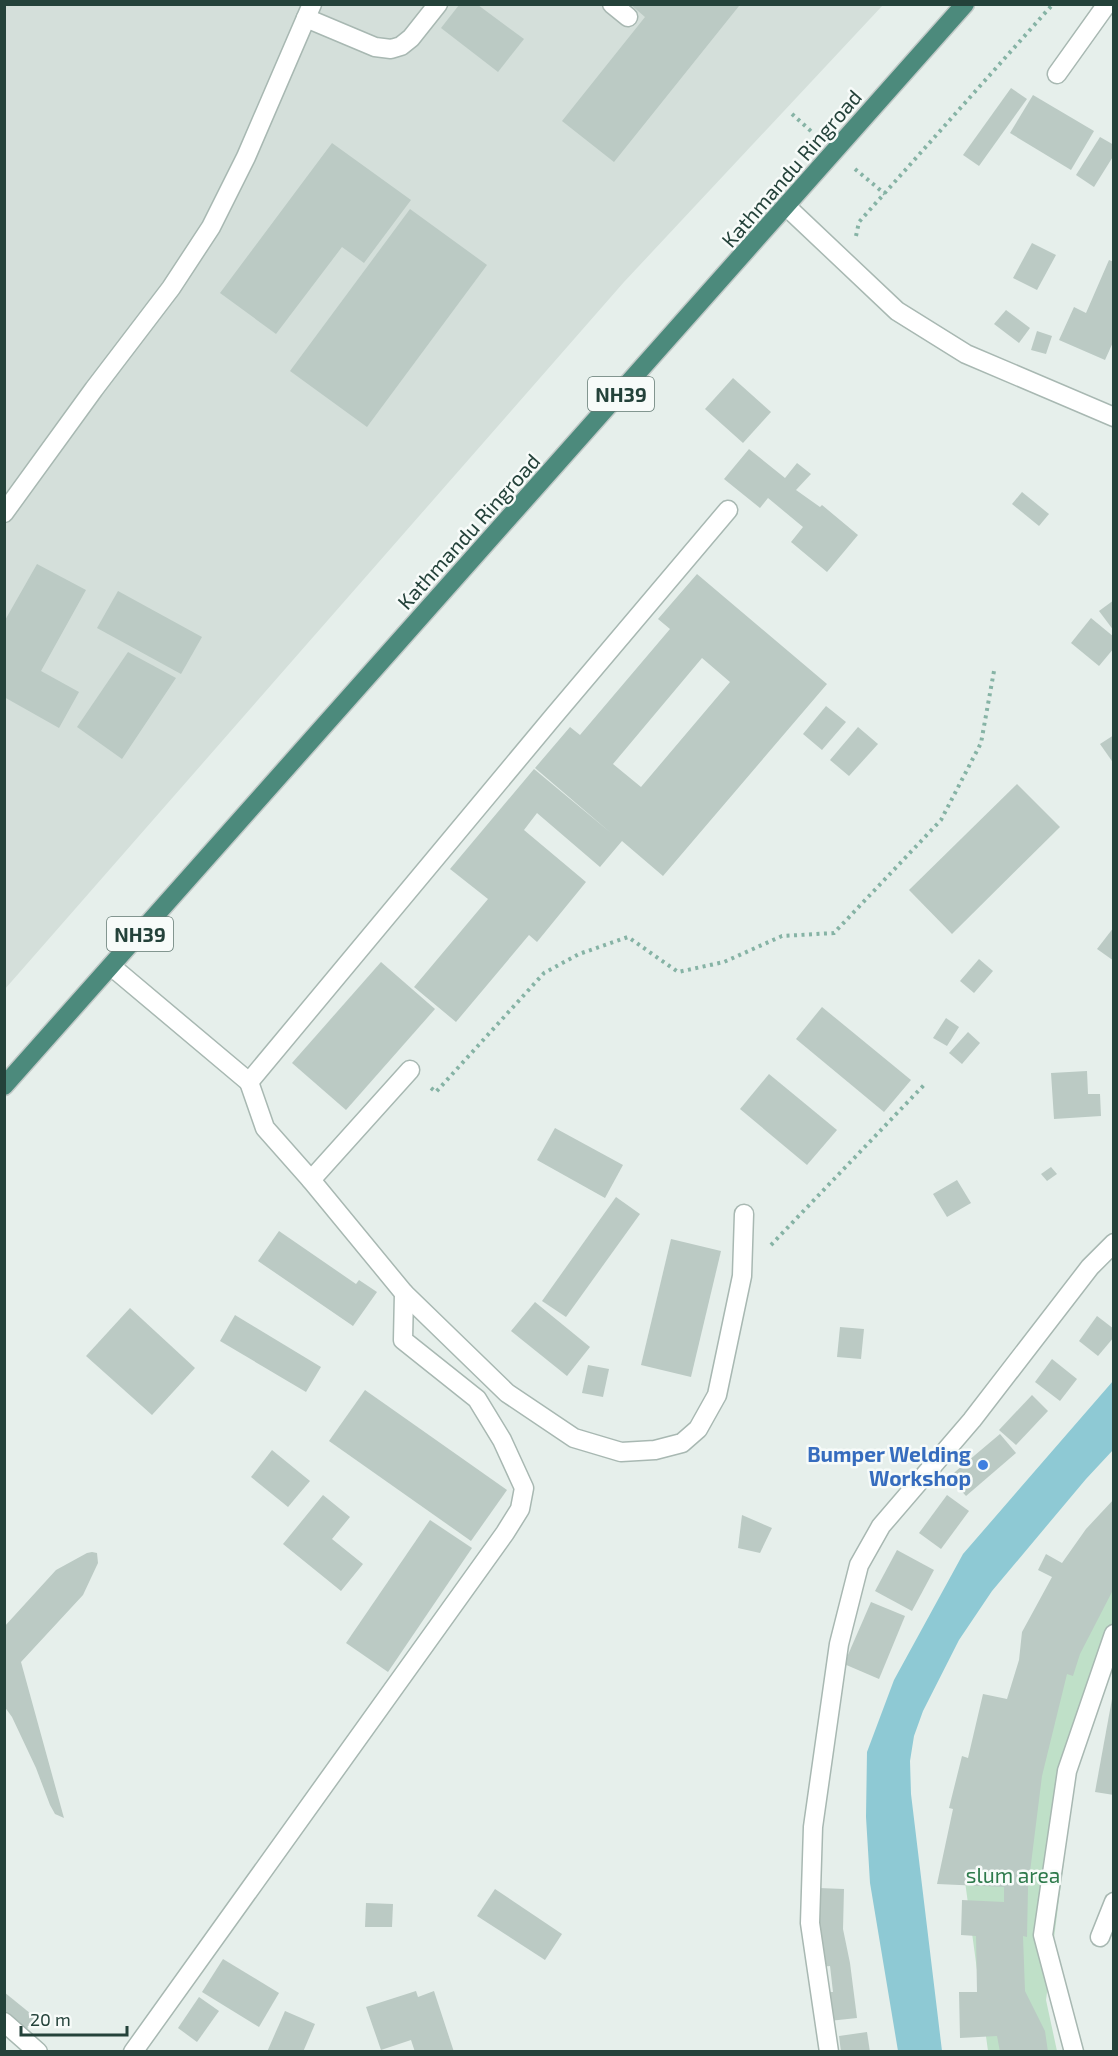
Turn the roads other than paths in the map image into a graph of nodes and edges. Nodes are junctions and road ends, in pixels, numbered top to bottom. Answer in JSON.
{"nodes":[{"id":1,"x":438,"y":4,"type":"edge"},
{"id":2,"x":612,"y":4,"type":"edge"},
{"id":3,"x":965,"y":4,"type":"edge"},
{"id":4,"x":1107,"y":4,"type":"edge"},
{"id":5,"x":309,"y":11,"type":"edge"},
{"id":6,"x":628,"y":17,"type":"dead end"},
{"id":7,"x":1058,"y":74,"type":"dead end"},
{"id":8,"x":787,"y":207,"type":"junction"},
{"id":9,"x":1113,"y":417,"type":"edge"},
{"id":10,"x":728,"y":510,"type":"dead end"},
{"id":11,"x":4,"y":513,"type":"edge"},
{"id":12,"x":111,"y":966,"type":"junction"},
{"id":13,"x":410,"y":1070,"type":"road end"},
{"id":14,"x":249,"y":1082,"type":"junction"},
{"id":15,"x":4,"y":1086,"type":"edge"},
{"id":16,"x":311,"y":1180,"type":"junction"},
{"id":17,"x":744,"y":1214,"type":"dead end"},
{"id":18,"x":1113,"y":1243,"type":"edge"},
{"id":19,"x":404,"y":1293,"type":"junction"},
{"id":20,"x":1113,"y":1634,"type":"edge"},
{"id":21,"x":1113,"y":1902,"type":"edge"},
{"id":22,"x":1100,"y":1937,"type":"dead end"},
{"id":23,"x":4,"y":2022,"type":"edge"},
{"id":24,"x":1078,"y":2050,"type":"edge"},
{"id":25,"x":38,"y":2052,"type":"edge"},
{"id":26,"x":133,"y":2052,"type":"edge"},
{"id":27,"x":829,"y":2052,"type":"edge"}],
"edges":[{"from":1,"to":5,"type":"street"},
{"from":2,"to":6,"type":"street"},
{"from":3,"to":8,"type":"highway","name":"Kathmandu Ringroad","number":"NH39"},
{"from":4,"to":7,"type":"street"},
{"from":5,"to":11,"type":"street"},
{"from":8,"to":9,"type":"street"},
{"from":8,"to":12,"type":"highway","name":"Kathmandu Ringroad","number":"NH39"},
{"from":10,"to":14,"type":"street"},
{"from":12,"to":14,"type":"street"},
{"from":12,"to":15,"type":"highway","name":"Kathmandu Ringroad","number":"NH39"},
{"from":13,"to":16,"type":"street"},
{"from":14,"to":16,"type":"street"},
{"from":16,"to":19,"type":"street"},
{"from":17,"to":19,"type":"street"},
{"from":18,"to":27,"type":"street"},
{"from":19,"to":26,"type":"street"},
{"from":20,"to":24,"type":"street"},
{"from":21,"to":22,"type":"street"},
{"from":23,"to":25,"type":"street"}]}
